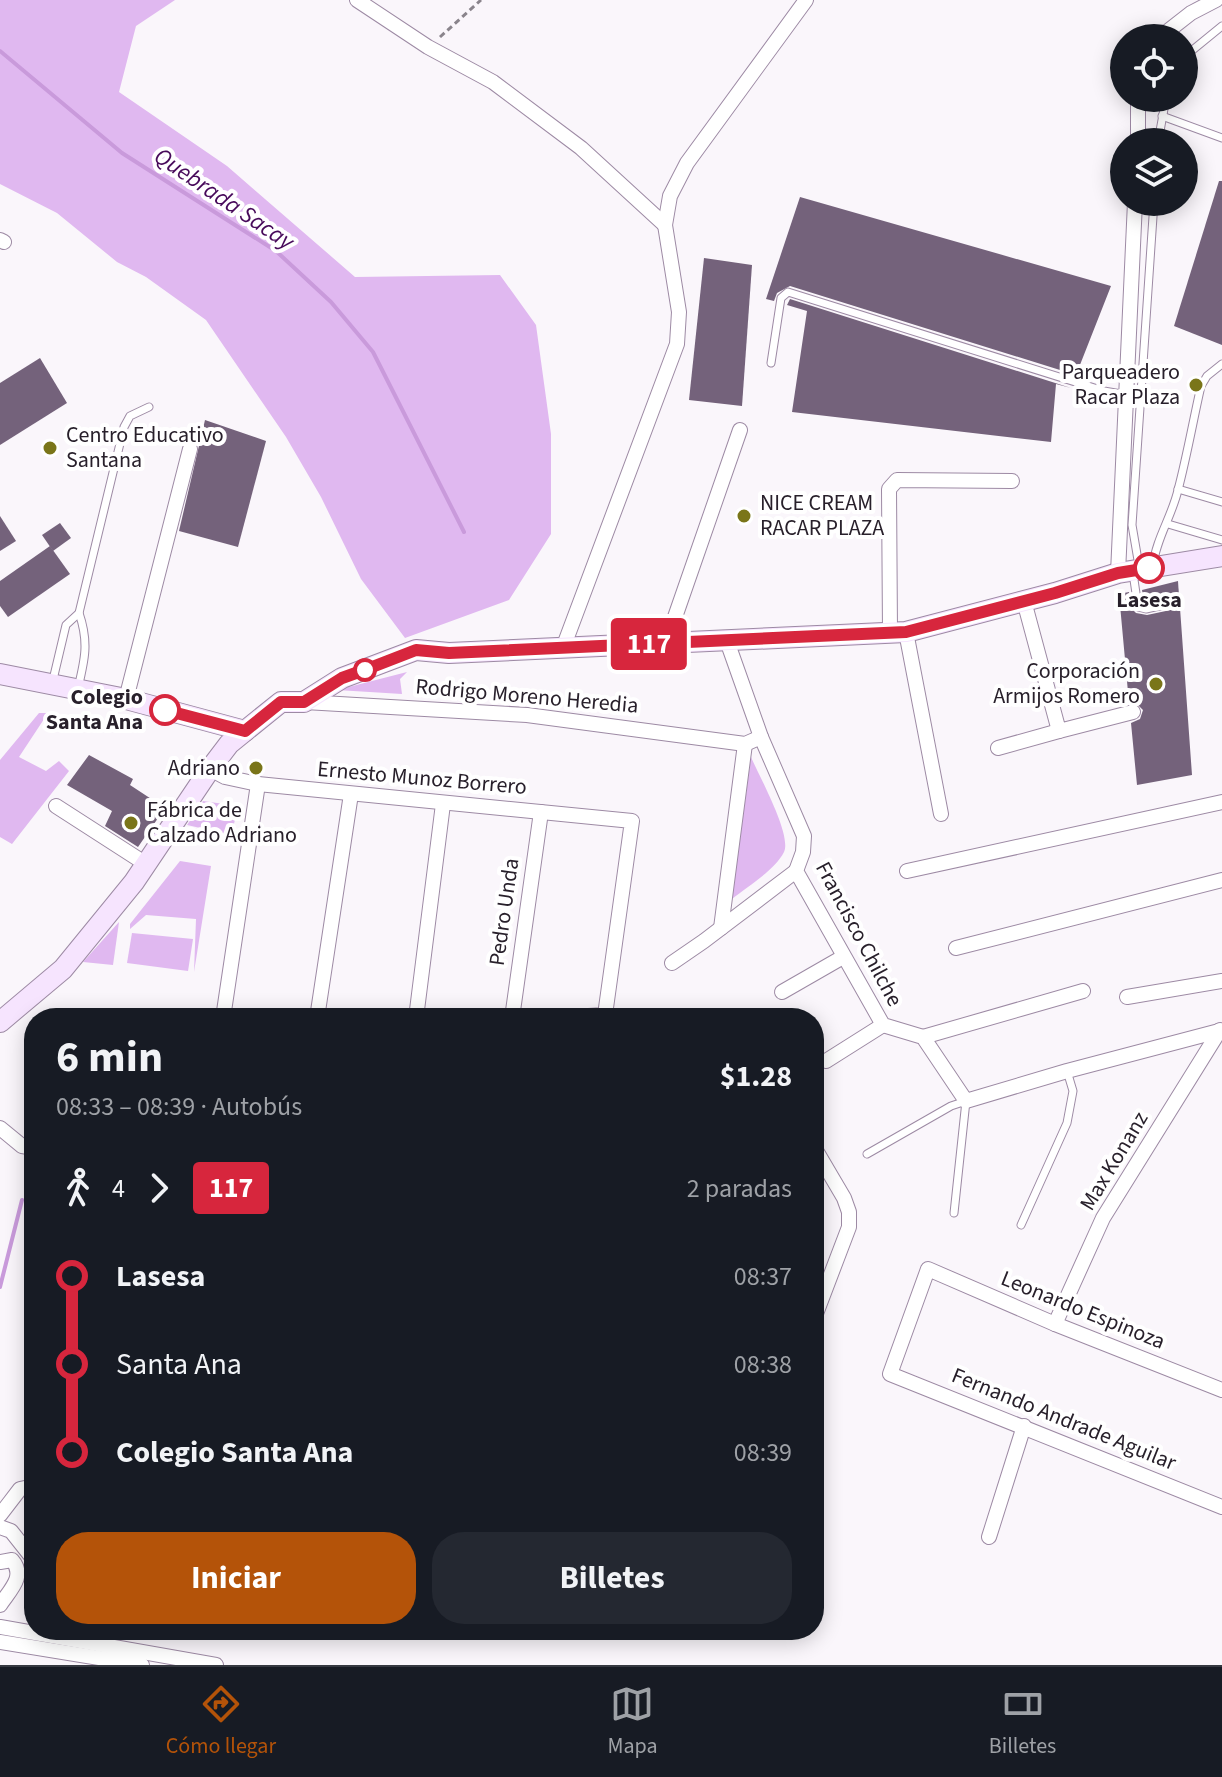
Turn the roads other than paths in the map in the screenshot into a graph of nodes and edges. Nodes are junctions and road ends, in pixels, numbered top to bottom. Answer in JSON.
{"nodes":[{"id":1,"x":357,"y":0,"type":"edge"},
{"id":2,"x":806,"y":0,"type":"edge"},
{"id":3,"x":1216,"y":0,"type":"edge"},
{"id":4,"x":1177,"y":24,"type":"edge"},
{"id":5,"x":1222,"y":26,"type":"edge"},
{"id":6,"x":1198,"y":46,"type":"edge"},
{"id":7,"x":1163,"y":112,"type":"edge"},
{"id":8,"x":1162,"y":116,"type":"junction"},
{"id":9,"x":1160,"y":128,"type":"edge"},
{"id":10,"x":1222,"y":138,"type":"edge"},
{"id":11,"x":1134,"y":216,"type":"edge"},
{"id":12,"x":1153,"y":216,"type":"edge"},
{"id":13,"x":665,"y":225,"type":"junction"},
{"id":14,"x":771,"y":363,"type":"dead end"},
{"id":15,"x":1222,"y":364,"type":"edge"},
{"id":16,"x":1127,"y":395,"type":"junction"},
{"id":17,"x":149,"y":407,"type":"dead end"},
{"id":18,"x":740,"y":430,"type":"dead end"},
{"id":19,"x":190,"y":449,"type":"dead end"},
{"id":20,"x":1012,"y":481,"type":"dead end"},
{"id":21,"x":1178,"y":489,"type":"junction"},
{"id":22,"x":1222,"y":502,"type":"edge"},
{"id":23,"x":1168,"y":524,"type":"junction"},
{"id":24,"x":1222,"y":540,"type":"edge"},
{"id":25,"x":1222,"y":556,"type":"edge"},
{"id":26,"x":1136,"y":570,"type":"junction"},
{"id":27,"x":1024,"y":601,"type":"junction"},
{"id":28,"x":1177,"y":602,"type":"dead end"},
{"id":29,"x":79,"y":613,"type":"junction"},
{"id":30,"x":898,"y":632,"type":"junction"},
{"id":31,"x":727,"y":641,"type":"junction"},
{"id":32,"x":666,"y":643,"type":"junction"},
{"id":33,"x":563,"y":648,"type":"junction"},
{"id":34,"x":0,"y":674,"type":"edge"},
{"id":35,"x":52,"y":684,"type":"junction"},
{"id":36,"x":78,"y":690,"type":"junction"},
{"id":37,"x":126,"y":699,"type":"junction"},
{"id":38,"x":304,"y":702,"type":"junction"},
{"id":39,"x":1133,"y":712,"type":"dead end"},
{"id":40,"x":245,"y":731,"type":"junction"},
{"id":41,"x":1059,"y":731,"type":"junction"},
{"id":42,"x":761,"y":737,"type":"junction"},
{"id":43,"x":745,"y":744,"type":"junction"},
{"id":44,"x":998,"y":748,"type":"dead end"},
{"id":45,"x":210,"y":769,"type":"junction"},
{"id":46,"x":258,"y":784,"type":"junction"},
{"id":47,"x":351,"y":794,"type":"junction"},
{"id":48,"x":1222,"y":802,"type":"edge"},
{"id":49,"x":443,"y":804,"type":"junction"},
{"id":50,"x":56,"y":806,"type":"dead end"},
{"id":51,"x":541,"y":812,"type":"junction"},
{"id":52,"x":941,"y":814,"type":"dead end"},
{"id":53,"x":146,"y":864,"type":"junction"},
{"id":54,"x":796,"y":871,"type":"junction"},
{"id":55,"x":907,"y":871,"type":"dead end"},
{"id":56,"x":1222,"y":880,"type":"edge"},
{"id":57,"x":721,"y":928,"type":"junction"},
{"id":58,"x":956,"y":948,"type":"dead end"},
{"id":59,"x":843,"y":957,"type":"junction"},
{"id":60,"x":672,"y":963,"type":"dead end"},
{"id":61,"x":1222,"y":981,"type":"edge"},
{"id":62,"x":1083,"y":991,"type":"dead end"},
{"id":63,"x":782,"y":992,"type":"dead end"},
{"id":64,"x":1127,"y":997,"type":"dead end"},
{"id":65,"x":224,"y":1008,"type":"edge"},
{"id":66,"x":319,"y":1008,"type":"edge"},
{"id":67,"x":417,"y":1008,"type":"edge"},
{"id":68,"x":513,"y":1008,"type":"edge"},
{"id":69,"x":606,"y":1008,"type":"edge"},
{"id":70,"x":0,"y":1022,"type":"edge"},
{"id":71,"x":883,"y":1025,"type":"junction"},
{"id":72,"x":1220,"y":1028,"type":"edge"},
{"id":73,"x":923,"y":1037,"type":"junction"},
{"id":74,"x":826,"y":1061,"type":"dead end"},
{"id":75,"x":1067,"y":1071,"type":"junction"},
{"id":76,"x":966,"y":1101,"type":"junction"},
{"id":77,"x":0,"y":1128,"type":"edge"},
{"id":78,"x":24,"y":1146,"type":"edge"},
{"id":79,"x":867,"y":1154,"type":"dead end"},
{"id":80,"x":824,"y":1166,"type":"edge"},
{"id":81,"x":954,"y":1213,"type":"dead end"},
{"id":82,"x":1021,"y":1225,"type":"dead end"},
{"id":83,"x":824,"y":1293,"type":"edge"},
{"id":84,"x":1055,"y":1324,"type":"junction"},
{"id":85,"x":890,"y":1374,"type":"joint"},
{"id":86,"x":1222,"y":1390,"type":"edge"},
{"id":87,"x":1024,"y":1426,"type":"junction"},
{"id":88,"x":24,"y":1488,"type":"edge"},
{"id":89,"x":1222,"y":1507,"type":"edge"},
{"id":90,"x":0,"y":1515,"type":"edge"},
{"id":91,"x":0,"y":1527,"type":"edge"},
{"id":92,"x":989,"y":1537,"type":"dead end"},
{"id":93,"x":24,"y":1547,"type":"edge"},
{"id":94,"x":0,"y":1562,"type":"edge"},
{"id":95,"x":0,"y":1605,"type":"edge"},
{"id":96,"x":0,"y":1627,"type":"edge"},
{"id":97,"x":24,"y":1633,"type":"edge"},
{"id":98,"x":50,"y":1640,"type":"edge"},
{"id":99,"x":0,"y":1642,"type":"edge"},
{"id":100,"x":116,"y":1657,"type":"edge"},
{"id":101,"x":142,"y":1665,"type":"edge"},
{"id":102,"x":216,"y":1665,"type":"edge"}],
"edges":[{"from":1,"to":13,"type":"street"},
{"from":2,"to":13,"type":"street"},
{"from":3,"to":4,"type":"street"},
{"from":5,"to":6,"type":"lane"},
{"from":7,"to":8,"type":"lane"},
{"from":8,"to":9,"type":"lane"},
{"from":8,"to":10,"type":"lane"},
{"from":11,"to":16,"type":"street"},
{"from":12,"to":26,"type":"lane"},
{"from":13,"to":33,"type":"street"},
{"from":14,"to":16,"type":"lane"},
{"from":15,"to":21,"type":"lane"},
{"from":16,"to":26,"type":"street"},
{"from":17,"to":29,"type":"lane"},
{"from":18,"to":32,"type":"street"},
{"from":19,"to":37,"type":"street"},
{"from":20,"to":30,"type":"street"},
{"from":21,"to":22,"type":"lane"},
{"from":21,"to":23,"type":"lane"},
{"from":23,"to":24,"type":"lane"},
{"from":23,"to":26,"type":"lane"},
{"from":25,"to":26,"type":"street"},
{"from":26,"to":27,"type":"street"},
{"from":26,"to":28,"type":"lane"},
{"from":27,"to":30,"type":"street"},
{"from":27,"to":41,"type":"street"},
{"from":29,"to":35,"type":"lane"},
{"from":29,"to":36,"type":"lane"},
{"from":30,"to":31,"type":"street"},
{"from":30,"to":52,"type":"street"},
{"from":31,"to":32,"type":"street"},
{"from":31,"to":42,"type":"street","name":"Francisco Chilche"},
{"from":32,"to":33,"type":"street"},
{"from":33,"to":38,"type":"street"},
{"from":34,"to":35,"type":"street"},
{"from":35,"to":36,"type":"street"},
{"from":36,"to":37,"type":"street"},
{"from":37,"to":40,"type":"street"},
{"from":38,"to":40,"type":"street"},
{"from":38,"to":43,"type":"street","name":"Rodrigo Moreno Heredia"},
{"from":39,"to":41,"type":"street"},
{"from":40,"to":45,"type":"street"},
{"from":41,"to":44,"type":"street"},
{"from":42,"to":43,"type":"street"},
{"from":42,"to":54,"type":"street","name":"Francisco Chilche"},
{"from":43,"to":57,"type":"street"},
{"from":45,"to":46,"type":"street","name":"Ernesto Munoz Borrero"},
{"from":45,"to":53,"type":"street"},
{"from":46,"to":47,"type":"street","name":"Ernesto Munoz Borrero"},
{"from":46,"to":65,"type":"street"},
{"from":47,"to":49,"type":"street","name":"Ernesto Munoz Borrero"},
{"from":47,"to":66,"type":"street"},
{"from":48,"to":55,"type":"street"},
{"from":49,"to":51,"type":"street","name":"Ernesto Munoz Borrero"},
{"from":49,"to":67,"type":"street"},
{"from":50,"to":53,"type":"street"},
{"from":51,"to":68,"type":"street","name":"Pedro Unda"},
{"from":51,"to":69,"type":"street","name":"Ernesto Munoz Borrero"},
{"from":53,"to":70,"type":"street"},
{"from":54,"to":57,"type":"street"},
{"from":54,"to":59,"type":"street","name":"Francisco Chilche"},
{"from":56,"to":58,"type":"street"},
{"from":57,"to":60,"type":"street"},
{"from":59,"to":63,"type":"street"},
{"from":59,"to":71,"type":"street","name":"Francisco Chilche"},
{"from":61,"to":64,"type":"street"},
{"from":62,"to":73,"type":"street"},
{"from":71,"to":73,"type":"street","name":"Francisco Chilche"},
{"from":71,"to":74,"type":"street"},
{"from":72,"to":75,"type":"street"},
{"from":72,"to":84,"type":"street","name":"Max Konanz"},
{"from":73,"to":76,"type":"street"},
{"from":75,"to":76,"type":"street"},
{"from":75,"to":82,"type":"lane"},
{"from":76,"to":79,"type":"lane"},
{"from":76,"to":81,"type":"lane"},
{"from":77,"to":78,"type":"street"},
{"from":80,"to":83,"type":"street"},
{"from":84,"to":85,"type":"street","name":"Leonardo Espinoza"},
{"from":84,"to":86,"type":"street","name":"Leonardo Espinoza"},
{"from":85,"to":87,"type":"street","name":"Fernando Andrade Aguilar"},
{"from":87,"to":89,"type":"street","name":"Fernando Andrade Aguilar"},
{"from":87,"to":92,"type":"street"},
{"from":88,"to":90,"type":"street"},
{"from":91,"to":93,"type":"street"},
{"from":94,"to":95,"type":"street"},
{"from":96,"to":97,"type":"street"},
{"from":98,"to":100,"type":"street"},
{"from":99,"to":100,"type":"street"},
{"from":100,"to":101,"type":"street"},
{"from":100,"to":102,"type":"street"}]}
